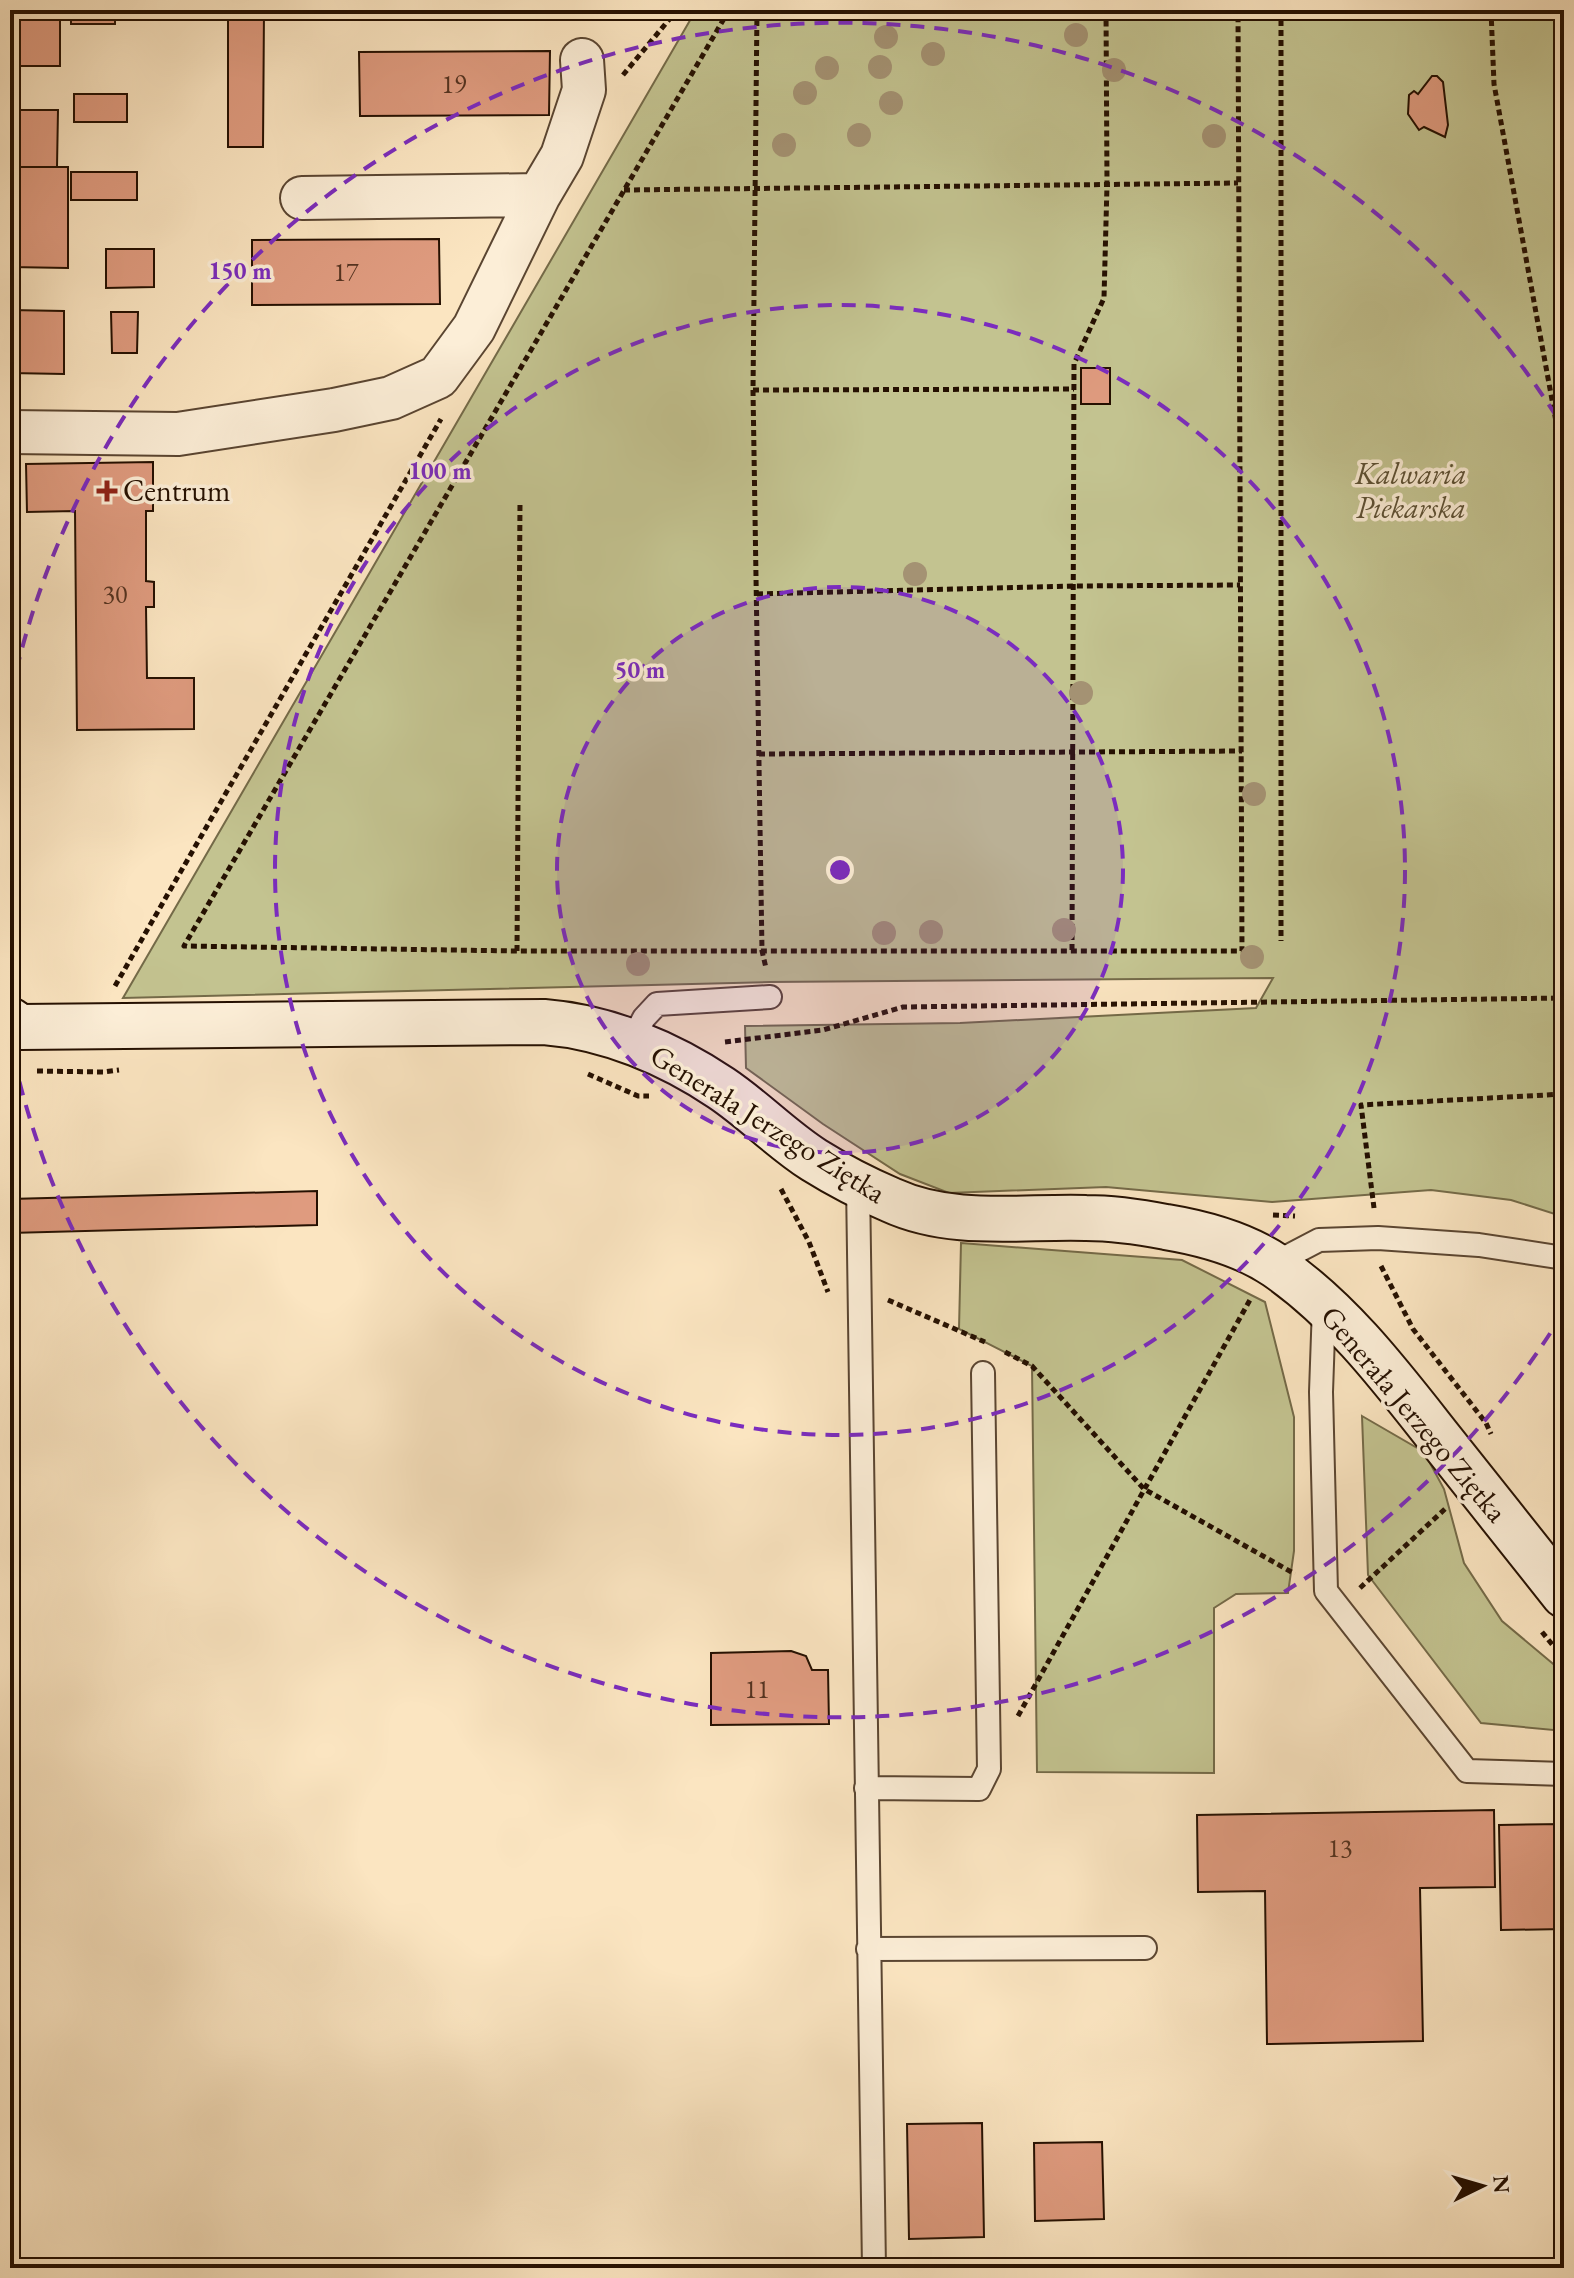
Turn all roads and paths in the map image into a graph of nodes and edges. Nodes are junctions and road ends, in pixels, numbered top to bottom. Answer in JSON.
{"nodes":[{"id":1,"x":677,"y":10,"type":"edge"},
{"id":2,"x":729,"y":10,"type":"edge"},
{"id":3,"x":757,"y":10,"type":"edge"},
{"id":4,"x":1106,"y":10,"type":"edge"},
{"id":5,"x":1238,"y":10,"type":"edge"},
{"id":6,"x":1281,"y":10,"type":"edge"},
{"id":7,"x":1491,"y":10,"type":"edge"},
{"id":8,"x":582,"y":60,"type":"dead end"},
{"id":9,"x":618,"y":82,"type":"dead end"},
{"id":10,"x":1238,"y":183,"type":"junction"},
{"id":11,"x":1107,"y":185,"type":"junction"},
{"id":12,"x":754,"y":189,"type":"junction"},
{"id":13,"x":624,"y":190,"type":"junction"},
{"id":14,"x":539,"y":195,"type":"junction"},
{"id":15,"x":302,"y":198,"type":"dead end"},
{"id":16,"x":1074,"y":389,"type":"junction"},
{"id":17,"x":753,"y":390,"type":"junction"},
{"id":18,"x":445,"y":412,"type":"dead end"},
{"id":19,"x":10,"y":432,"type":"edge"},
{"id":20,"x":1564,"y":444,"type":"edge"},
{"id":21,"x":520,"y":503,"type":"dead end"},
{"id":22,"x":1240,"y":585,"type":"junction"},
{"id":23,"x":1073,"y":586,"type":"junction"},
{"id":24,"x":757,"y":594,"type":"junction"},
{"id":25,"x":1242,"y":751,"type":"junction"},
{"id":26,"x":1073,"y":752,"type":"junction"},
{"id":27,"x":759,"y":754,"type":"junction"},
{"id":28,"x":1281,"y":941,"type":"dead end"},
{"id":29,"x":1072,"y":950,"type":"junction"},
{"id":30,"x":517,"y":951,"type":"junction"},
{"id":31,"x":762,"y":951,"type":"junction"},
{"id":32,"x":770,"y":997,"type":"joint"},
{"id":33,"x":1564,"y":998,"type":"edge"},
{"id":34,"x":10,"y":1020,"type":"edge"},
{"id":35,"x":104,"y":1028,"type":"junction"},
{"id":36,"x":632,"y":1041,"type":"junction"},
{"id":37,"x":33,"y":1071,"type":"dead end"},
{"id":38,"x":694,"y":1071,"type":"junction"},
{"id":39,"x":1564,"y":1094,"type":"edge"},
{"id":40,"x":858,"y":1184,"type":"junction"},
{"id":41,"x":1267,"y":1214,"type":"dead end"},
{"id":42,"x":1296,"y":1216,"type":"dead end"},
{"id":43,"x":1378,"y":1238,"type":"junction"},
{"id":44,"x":1564,"y":1258,"type":"edge"},
{"id":45,"x":1273,"y":1264,"type":"junction"},
{"id":46,"x":1324,"y":1304,"type":"junction"},
{"id":47,"x":983,"y":1373,"type":"dead end"},
{"id":48,"x":1492,"y":1435,"type":"dead end"},
{"id":49,"x":1455,"y":1500,"type":"dead end"},
{"id":50,"x":1326,"y":1591,"type":"junction"},
{"id":51,"x":1551,"y":1610,"type":"edge"},
{"id":52,"x":1564,"y":1659,"type":"edge"},
{"id":53,"x":989,"y":1769,"type":"junction"},
{"id":54,"x":1564,"y":1774,"type":"edge"},
{"id":55,"x":866,"y":1788,"type":"junction"},
{"id":56,"x":1145,"y":1948,"type":"dead end"},
{"id":57,"x":868,"y":1949,"type":"junction"},
{"id":58,"x":874,"y":2268,"type":"edge"}],
"edges":[{"from":1,"to":9,"type":"path"},
{"from":2,"to":13,"type":"path"},
{"from":3,"to":12,"type":"path"},
{"from":4,"to":11,"type":"path"},
{"from":5,"to":10,"type":"path"},
{"from":6,"to":28,"type":"path"},
{"from":7,"to":20,"type":"path"},
{"from":8,"to":14,"type":"street"},
{"from":10,"to":11,"type":"path"},
{"from":10,"to":22,"type":"path"},
{"from":11,"to":12,"type":"path"},
{"from":11,"to":16,"type":"path"},
{"from":12,"to":13,"type":"path"},
{"from":12,"to":17,"type":"path"},
{"from":13,"to":30,"type":"path"},
{"from":14,"to":15,"type":"street"},
{"from":14,"to":19,"type":"street"},
{"from":16,"to":17,"type":"path"},
{"from":16,"to":23,"type":"path"},
{"from":17,"to":24,"type":"path"},
{"from":18,"to":35,"type":"path"},
{"from":21,"to":30,"type":"path"},
{"from":22,"to":23,"type":"path"},
{"from":22,"to":25,"type":"path"},
{"from":23,"to":24,"type":"path"},
{"from":23,"to":26,"type":"path"},
{"from":24,"to":27,"type":"path"},
{"from":25,"to":26,"type":"path"},
{"from":25,"to":29,"type":"path"},
{"from":26,"to":27,"type":"path"},
{"from":26,"to":29,"type":"path"},
{"from":27,"to":31,"type":"path"},
{"from":29,"to":31,"type":"path"},
{"from":30,"to":31,"type":"path"},
{"from":31,"to":32,"type":"path"},
{"from":32,"to":36,"type":"lane"},
{"from":33,"to":38,"type":"path"},
{"from":34,"to":35,"type":"street","name":"Generała Jerzego Ziętka"},
{"from":35,"to":36,"type":"street","name":"Generała Jerzego Ziętka"},
{"from":35,"to":37,"type":"path"},
{"from":36,"to":38,"type":"street","name":"Generała Jerzego Ziętka"},
{"from":38,"to":40,"type":"street","name":"Generała Jerzego Ziętka"},
{"from":39,"to":43,"type":"path"},
{"from":40,"to":45,"type":"street","name":"Generała Jerzego Ziętka"},
{"from":40,"to":55,"type":"lane"},
{"from":41,"to":42,"type":"path"},
{"from":43,"to":44,"type":"lane"},
{"from":43,"to":45,"type":"lane"},
{"from":43,"to":48,"type":"path"},
{"from":45,"to":46,"type":"street","name":"Generała Jerzego Ziętka"},
{"from":45,"to":53,"type":"path"},
{"from":46,"to":50,"type":"lane"},
{"from":46,"to":51,"type":"street","name":"Generała Jerzego Ziętka"},
{"from":47,"to":53,"type":"lane"},
{"from":49,"to":50,"type":"path"},
{"from":50,"to":54,"type":"lane"},
{"from":51,"to":52,"type":"path"},
{"from":53,"to":55,"type":"lane"},
{"from":55,"to":57,"type":"lane"},
{"from":56,"to":57,"type":"lane"},
{"from":57,"to":58,"type":"lane"}]}
